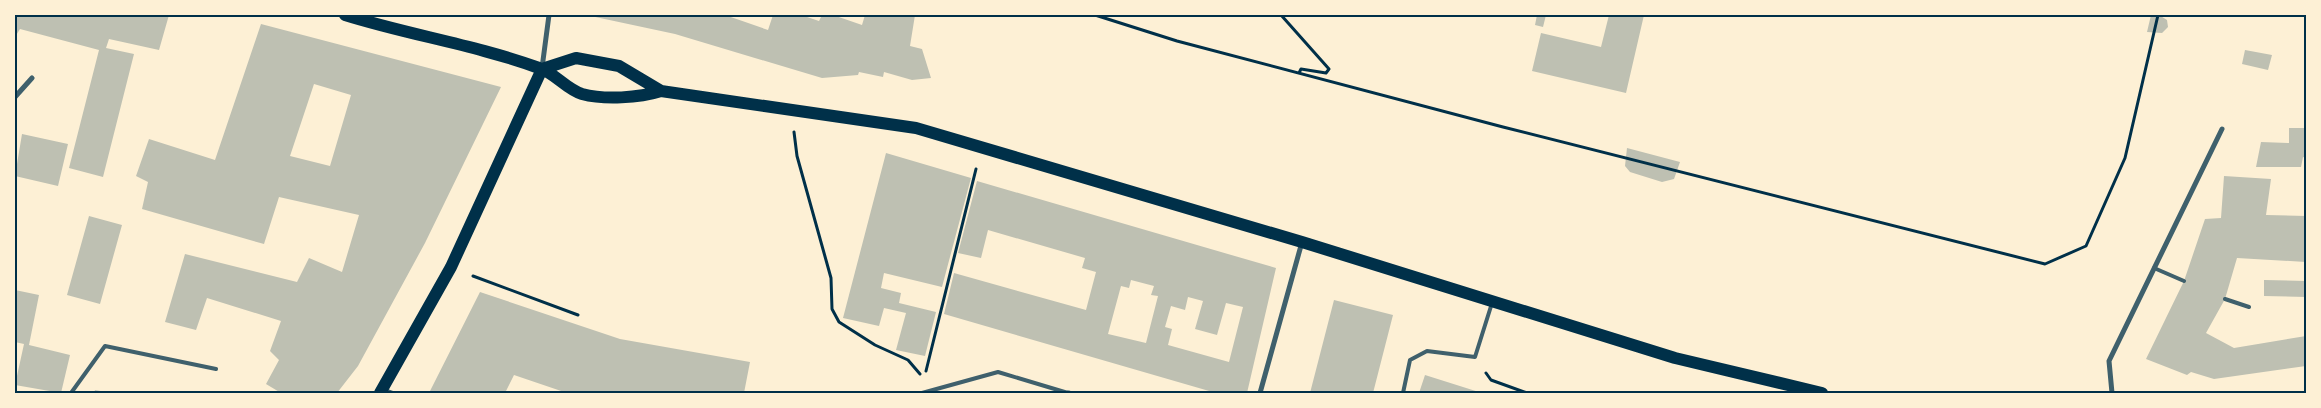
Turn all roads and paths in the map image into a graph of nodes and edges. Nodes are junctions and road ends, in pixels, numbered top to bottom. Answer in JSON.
{"nodes":[{"id":1,"x":345,"y":15,"type":"edge"},
{"id":2,"x":549,"y":15,"type":"edge"},
{"id":3,"x":1095,"y":15,"type":"edge"},
{"id":4,"x":1281,"y":15,"type":"edge"},
{"id":5,"x":2158,"y":15,"type":"edge"},
{"id":6,"x":542,"y":69,"type":"junction"},
{"id":7,"x":1300,"y":73,"type":"junction"},
{"id":8,"x":32,"y":78,"type":"dead end"},
{"id":9,"x":661,"y":91,"type":"junction"},
{"id":10,"x":15,"y":97,"type":"edge"},
{"id":11,"x":792,"y":110,"type":"junction"},
{"id":12,"x":2222,"y":129,"type":"dead end"},
{"id":13,"x":981,"y":146,"type":"junction"},
{"id":14,"x":1302,"y":242,"type":"junction"},
{"id":15,"x":452,"y":267,"type":"junction"},
{"id":16,"x":2154,"y":268,"type":"junction"},
{"id":17,"x":2184,"y":281,"type":"dead end"},
{"id":18,"x":2225,"y":299,"type":"dead end"},
{"id":19,"x":1492,"y":301,"type":"junction"},
{"id":20,"x":2249,"y":307,"type":"dead end"},
{"id":21,"x":578,"y":315,"type":"dead end"},
{"id":22,"x":1475,"y":357,"type":"junction"},
{"id":23,"x":216,"y":370,"type":"dead end"},
{"id":24,"x":385,"y":392,"type":"edge"},
{"id":25,"x":71,"y":393,"type":"edge"},
{"id":26,"x":922,"y":393,"type":"edge"},
{"id":27,"x":1068,"y":393,"type":"edge"},
{"id":28,"x":1260,"y":393,"type":"edge"},
{"id":29,"x":1403,"y":393,"type":"edge"},
{"id":30,"x":1527,"y":393,"type":"edge"},
{"id":31,"x":1822,"y":393,"type":"edge"},
{"id":32,"x":2112,"y":393,"type":"edge"}],
"edges":[{"from":1,"to":6,"type":"main road"},
{"from":2,"to":6,"type":"street"},
{"from":3,"to":7,"type":"path"},
{"from":4,"to":7,"type":"path"},
{"from":5,"to":7,"type":"path"},
{"from":6,"to":9,"type":"main road"},
{"from":6,"to":9,"type":"main road"},
{"from":6,"to":15,"type":"main road"},
{"from":8,"to":10,"type":"street"},
{"from":9,"to":11,"type":"main road"},
{"from":11,"to":13,"type":"main road"},
{"from":11,"to":13,"type":"path"},
{"from":12,"to":16,"type":"street"},
{"from":13,"to":14,"type":"main road"},
{"from":14,"to":19,"type":"main road"},
{"from":14,"to":28,"type":"street"},
{"from":15,"to":21,"type":"path"},
{"from":15,"to":24,"type":"main road"},
{"from":16,"to":17,"type":"lane"},
{"from":16,"to":32,"type":"street"},
{"from":18,"to":20,"type":"lane"},
{"from":19,"to":22,"type":"lane"},
{"from":19,"to":31,"type":"main road"},
{"from":22,"to":29,"type":"lane"},
{"from":22,"to":30,"type":"path"},
{"from":23,"to":25,"type":"lane"},
{"from":26,"to":27,"type":"lane"}]}
